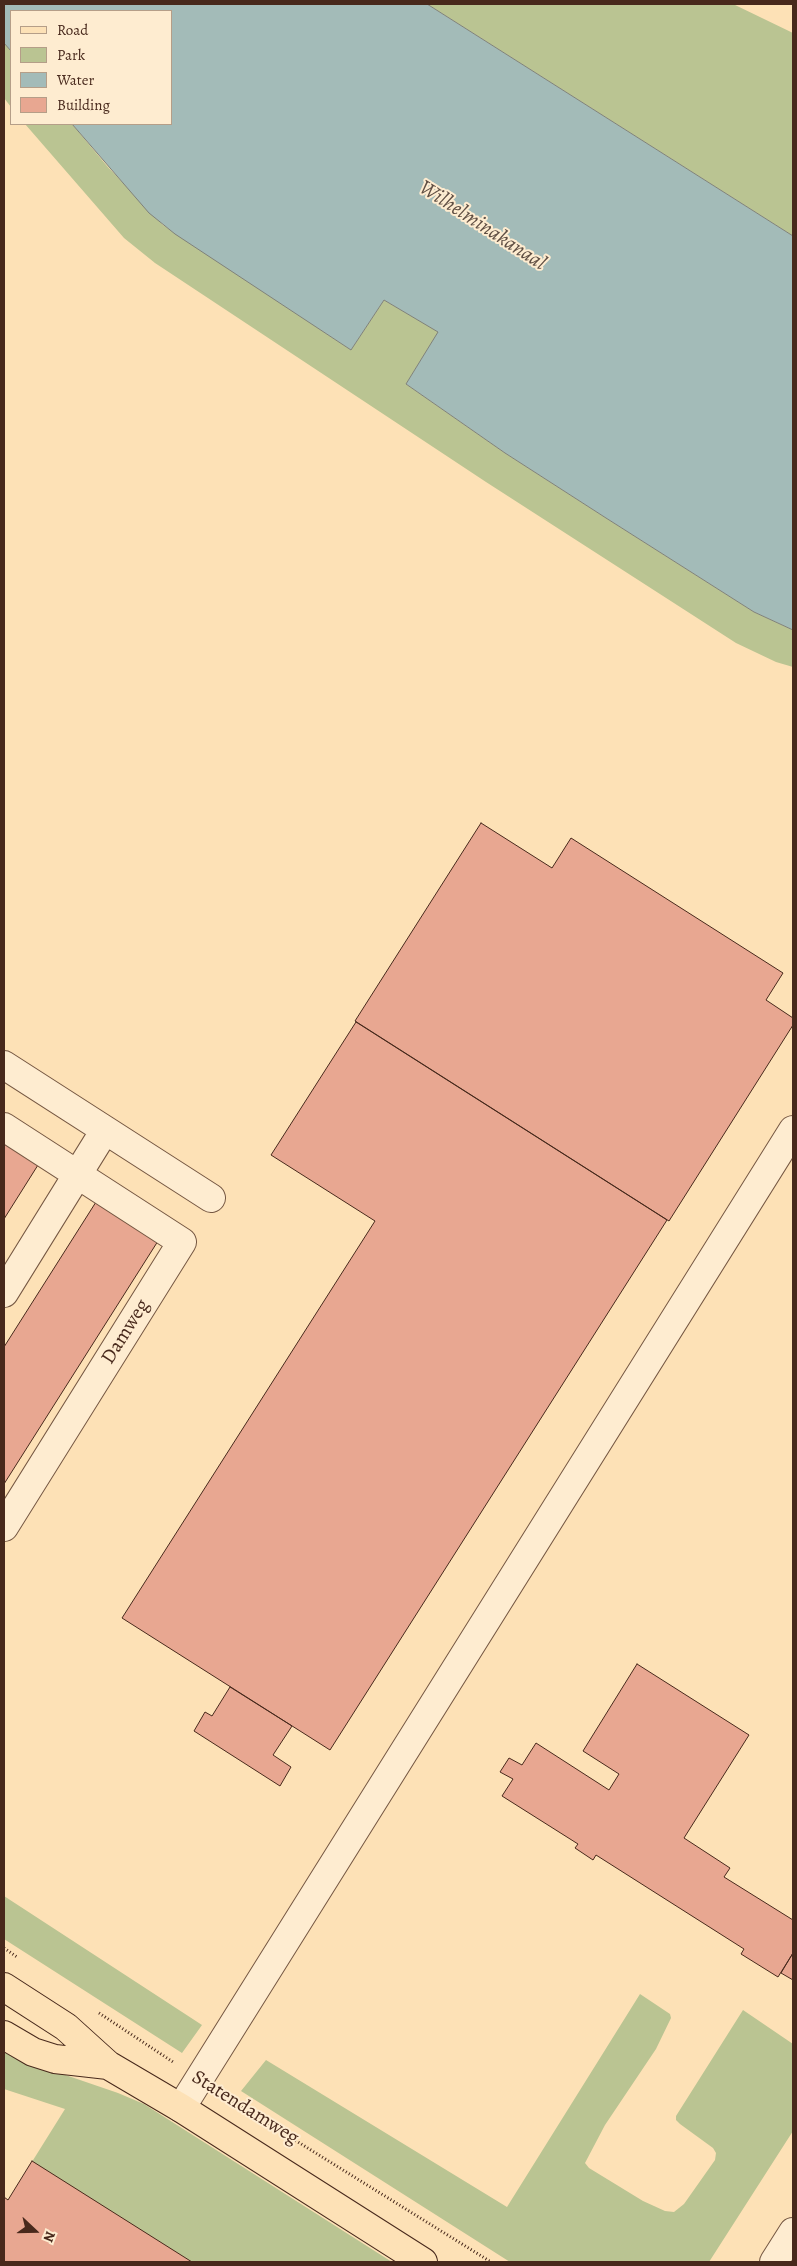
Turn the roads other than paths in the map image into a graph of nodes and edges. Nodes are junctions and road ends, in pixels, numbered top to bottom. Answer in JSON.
{"nodes":[{"id":1,"x":4,"y":1065,"type":"edge"},
{"id":2,"x":4,"y":1127,"type":"edge"},
{"id":3,"x":105,"y":1130,"type":"junction"},
{"id":4,"x":793,"y":1130,"type":"edge"},
{"id":5,"x":78,"y":1175,"type":"junction"},
{"id":6,"x":211,"y":1198,"type":"dead end"},
{"id":7,"x":4,"y":1293,"type":"edge"},
{"id":8,"x":4,"y":1527,"type":"edge"},
{"id":9,"x":4,"y":1987,"type":"edge"},
{"id":10,"x":4,"y":2035,"type":"edge"},
{"id":11,"x":108,"y":2065,"type":"junction"},
{"id":12,"x":181,"y":2108,"type":"junction"},
{"id":13,"x":793,"y":2232,"type":"edge"},
{"id":14,"x":423,"y":2262,"type":"edge"},
{"id":15,"x":774,"y":2262,"type":"edge"}],
"edges":[{"from":1,"to":3,"type":"street"},
{"from":2,"to":5,"type":"street","name":"Damweg"},
{"from":3,"to":5,"type":"street"},
{"from":3,"to":6,"type":"street"},
{"from":4,"to":12,"type":"street"},
{"from":5,"to":7,"type":"street"},
{"from":5,"to":8,"type":"street","name":"Damweg"},
{"from":9,"to":11,"type":"main road","name":"Statendamweg"},
{"from":10,"to":11,"type":"main road","name":"Statendamweg"},
{"from":11,"to":12,"type":"main road","name":"Statendamweg"},
{"from":12,"to":14,"type":"main road","name":"Statendamweg"},
{"from":13,"to":15,"type":"street"}]}
